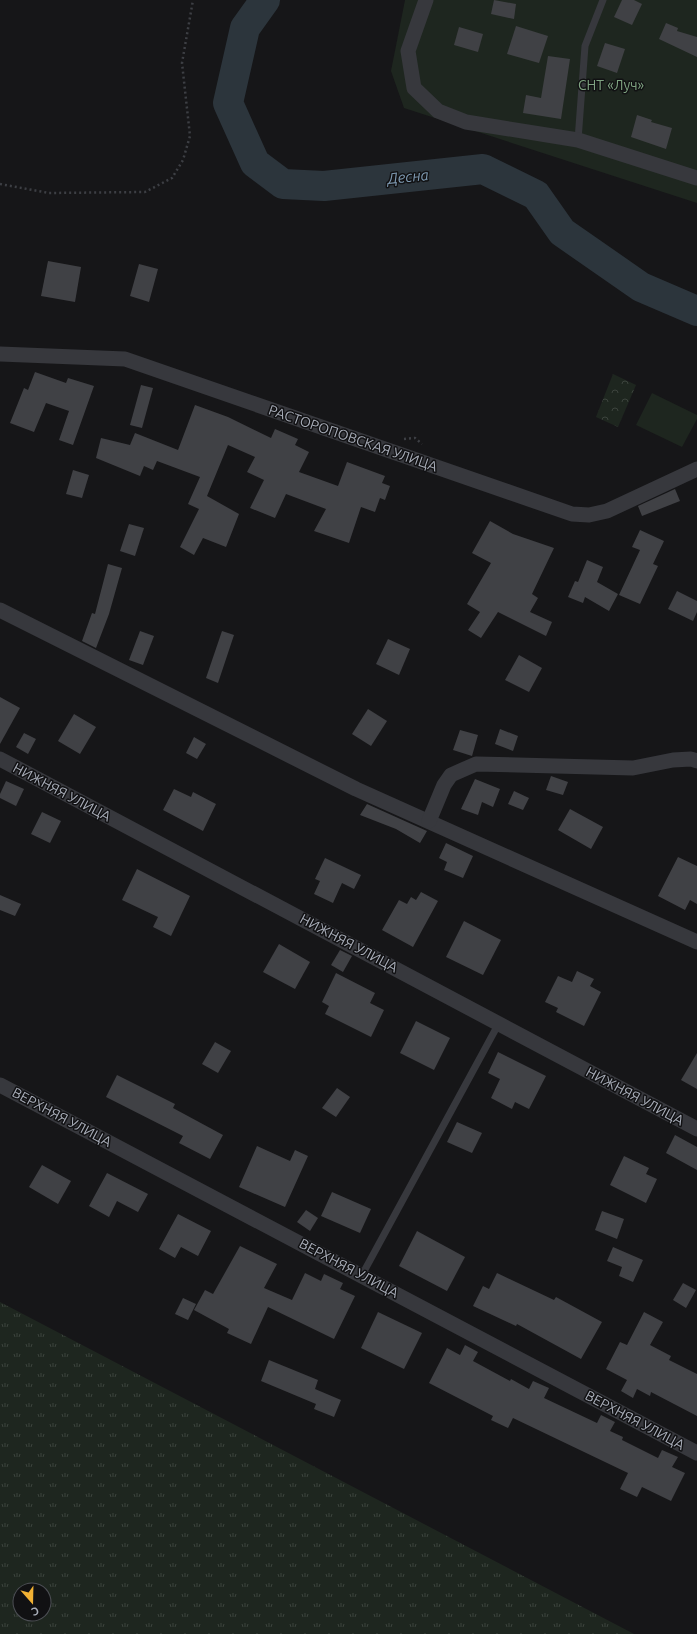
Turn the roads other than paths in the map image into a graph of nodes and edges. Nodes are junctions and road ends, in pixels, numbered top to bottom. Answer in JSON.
{"nodes":[{"id":1,"x":426,"y":0,"type":"edge"},
{"id":2,"x":603,"y":0,"type":"edge"},
{"id":3,"x":578,"y":140,"type":"junction"},
{"id":4,"x":697,"y":178,"type":"edge"},
{"id":5,"x":0,"y":354,"type":"edge"},
{"id":6,"x":697,"y":469,"type":"edge"},
{"id":7,"x":0,"y":610,"type":"edge"},
{"id":8,"x":0,"y":759,"type":"edge"},
{"id":9,"x":697,"y":761,"type":"edge"},
{"id":10,"x":429,"y":821,"type":"junction"},
{"id":11,"x":697,"y":942,"type":"edge"},
{"id":12,"x":499,"y":1023,"type":"junction"},
{"id":13,"x":0,"y":1085,"type":"edge"},
{"id":14,"x":697,"y":1129,"type":"edge"},
{"id":15,"x":362,"y":1275,"type":"junction"},
{"id":16,"x":697,"y":1453,"type":"edge"}],
"edges":[{"from":1,"to":3,"type":"street"},
{"from":2,"to":3,"type":"lane"},
{"from":3,"to":4,"type":"street"},
{"from":5,"to":6,"type":"street","name":"РАСТОРОПОВСКАЯ УЛИЦА"},
{"from":7,"to":10,"type":"street"},
{"from":8,"to":12,"type":"street","name":"НИЖНЯЯ УЛИЦА"},
{"from":9,"to":10,"type":"street"},
{"from":10,"to":11,"type":"street"},
{"from":12,"to":14,"type":"street","name":"НИЖНЯЯ УЛИЦА"},
{"from":12,"to":15,"type":"lane"},
{"from":13,"to":15,"type":"street","name":"ВЕРХНЯЯ УЛИЦА"},
{"from":15,"to":16,"type":"street","name":"ВЕРХНЯЯ УЛИЦА"}]}
